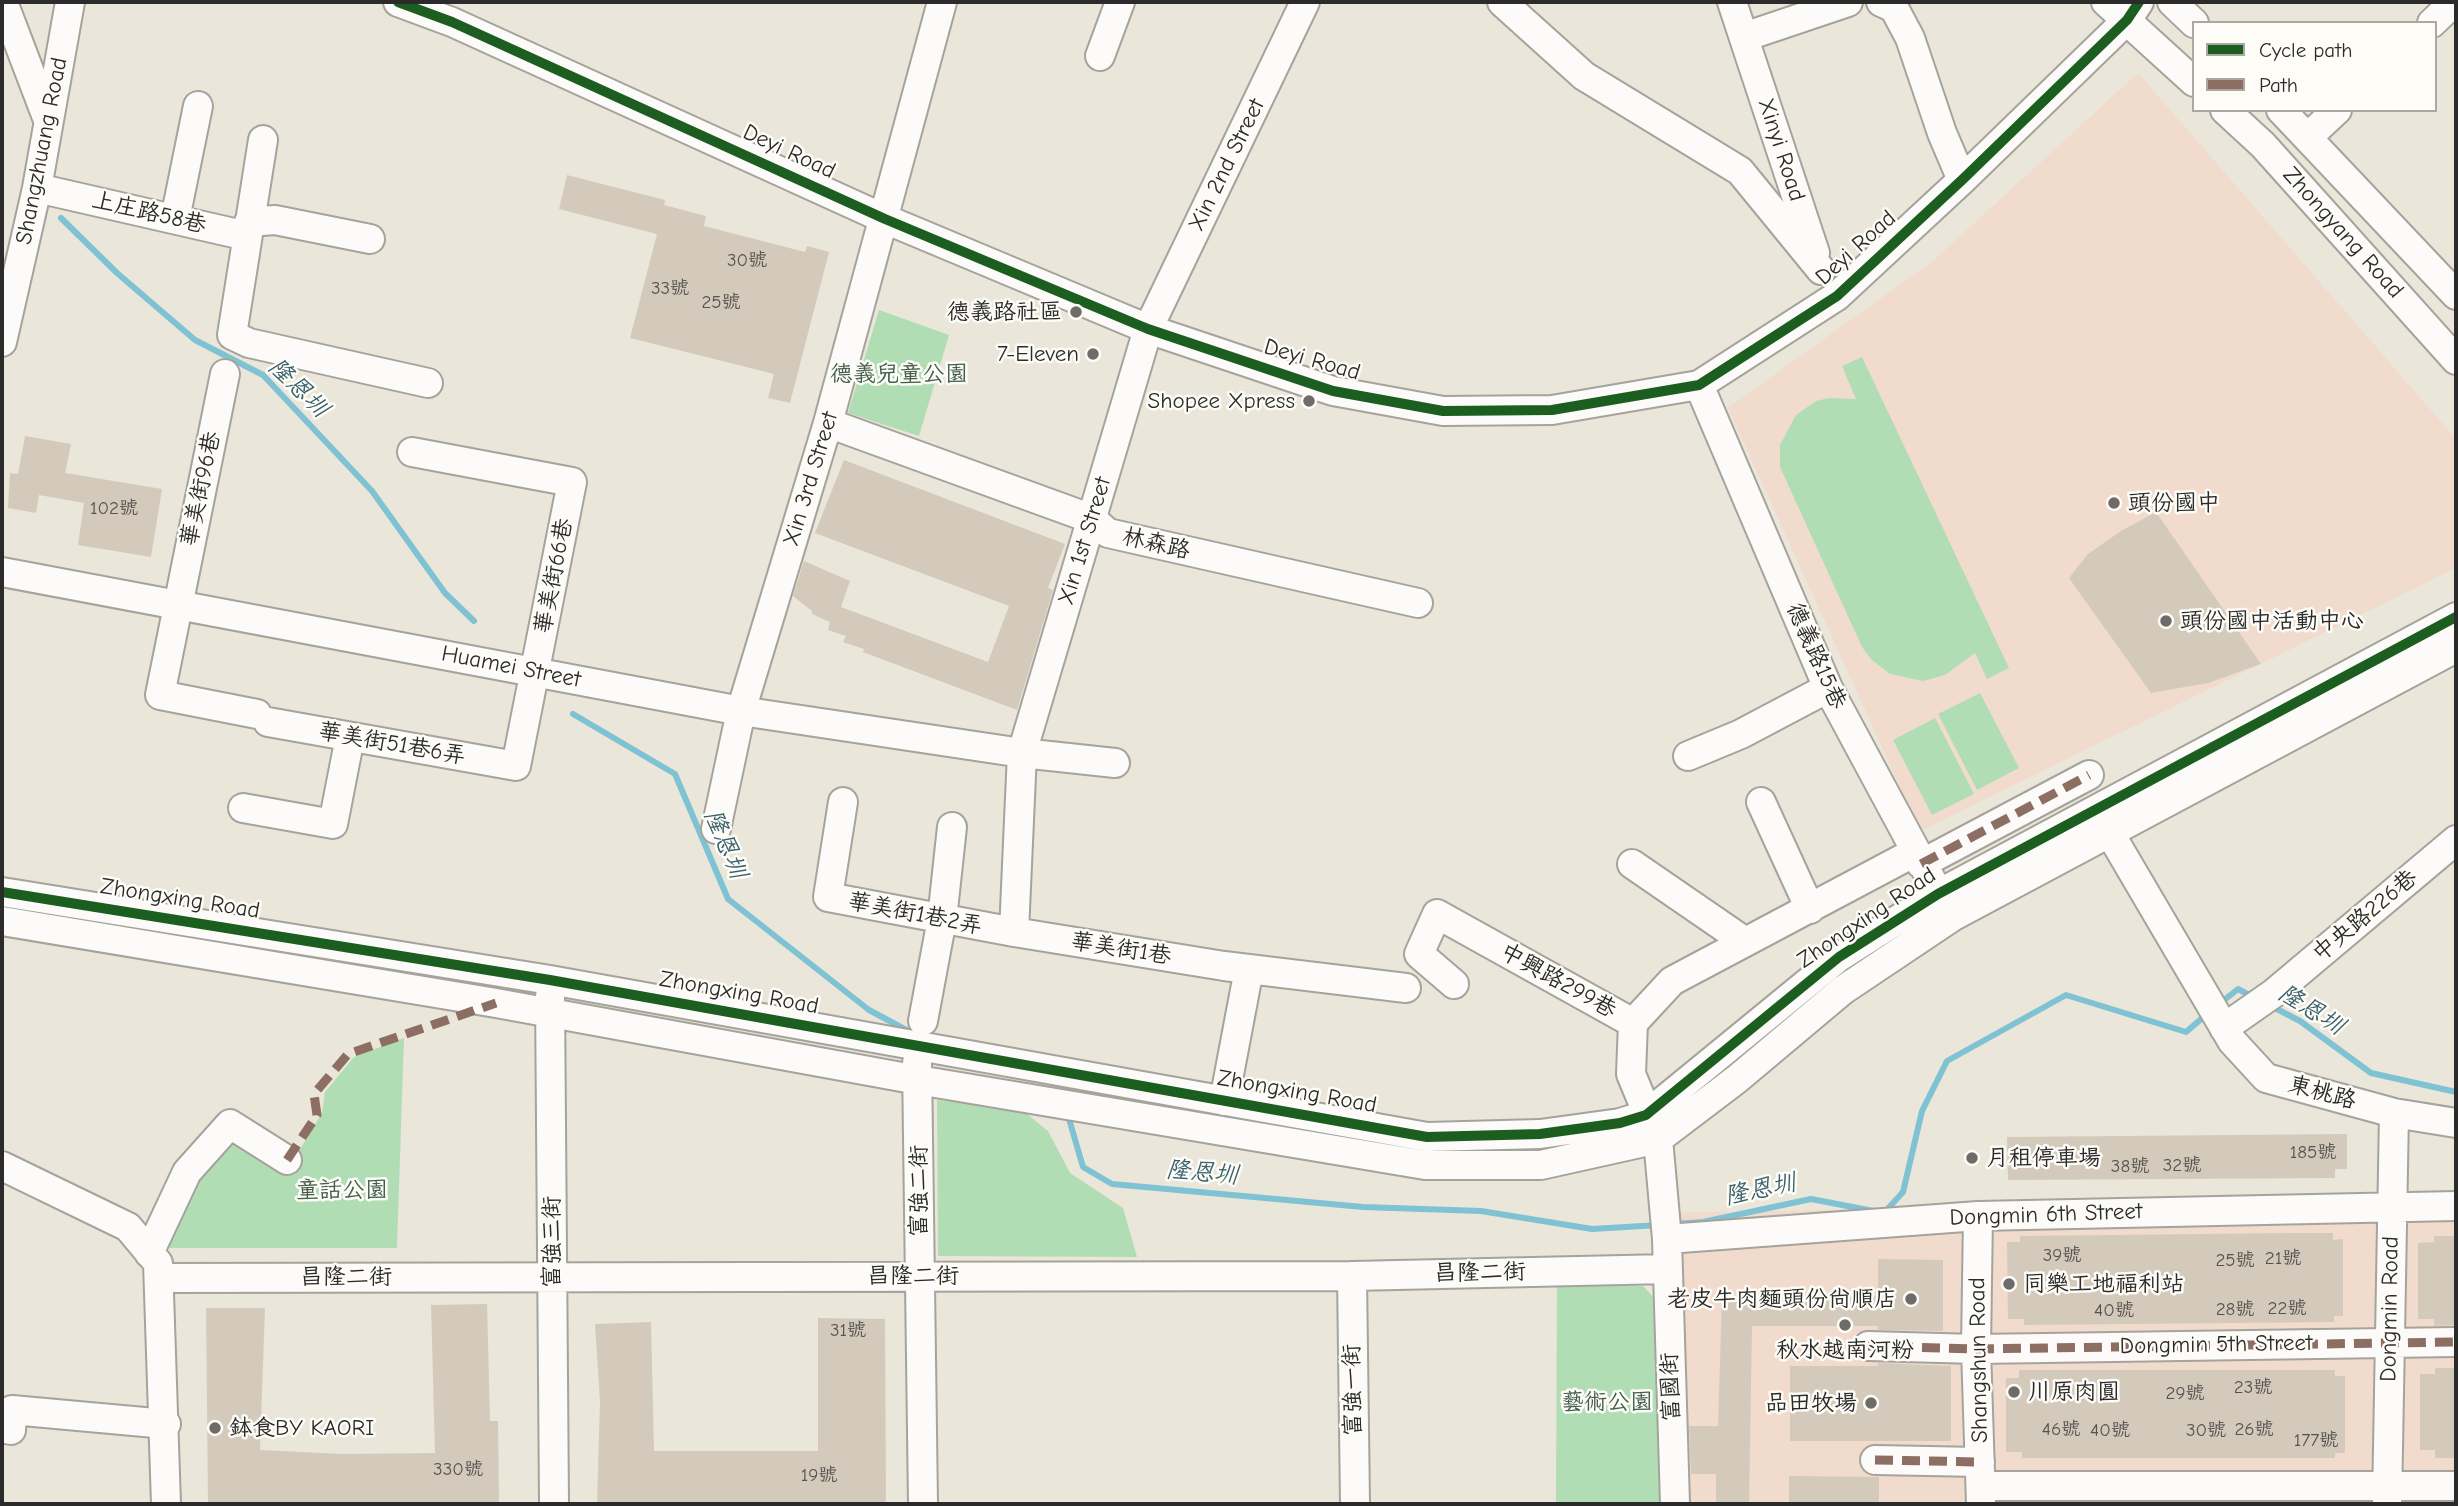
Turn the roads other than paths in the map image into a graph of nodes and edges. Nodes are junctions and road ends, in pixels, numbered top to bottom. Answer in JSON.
{"nodes":[{"id":1,"x":3,"y":2,"type":"edge"},
{"id":2,"x":70,"y":2,"type":"edge"},
{"id":3,"x":398,"y":2,"type":"edge"},
{"id":4,"x":942,"y":2,"type":"edge"},
{"id":5,"x":1120,"y":2,"type":"edge"},
{"id":6,"x":1306,"y":2,"type":"edge"},
{"id":7,"x":1502,"y":2,"type":"edge"},
{"id":8,"x":1732,"y":2,"type":"edge"},
{"id":9,"x":1848,"y":2,"type":"edge"},
{"id":10,"x":1881,"y":2,"type":"edge"},
{"id":11,"x":2172,"y":2,"type":"edge"},
{"id":12,"x":2454,"y":2,"type":"edge"},
{"id":13,"x":2124,"y":8,"type":"edge"},
{"id":14,"x":455,"y":12,"type":"edge"},
{"id":15,"x":2192,"y":21,"type":"edge"},
{"id":16,"x":2434,"y":21,"type":"edge"},
{"id":17,"x":1744,"y":37,"type":"junction"},
{"id":18,"x":1100,"y":56,"type":"dead end"},
{"id":19,"x":2192,"y":80,"type":"edge"},
{"id":20,"x":198,"y":106,"type":"dead end"},
{"id":21,"x":2227,"y":112,"type":"edge"},
{"id":22,"x":2283,"y":112,"type":"edge"},
{"id":23,"x":2335,"y":112,"type":"edge"},
{"id":24,"x":49,"y":121,"type":"junction"},
{"id":25,"x":2308,"y":137,"type":"junction"},
{"id":26,"x":264,"y":140,"type":"dead end"},
{"id":27,"x":1962,"y":180,"type":"junction"},
{"id":28,"x":37,"y":188,"type":"junction"},
{"id":29,"x":175,"y":219,"type":"junction"},
{"id":30,"x":885,"y":219,"type":"junction"},
{"id":31,"x":248,"y":229,"type":"junction"},
{"id":32,"x":370,"y":239,"type":"dead end"},
{"id":33,"x":1821,"y":270,"type":"junction"},
{"id":34,"x":2456,"y":295,"type":"edge"},
{"id":35,"x":1836,"y":296,"type":"junction"},
{"id":36,"x":1148,"y":329,"type":"junction"},
{"id":37,"x":2,"y":342,"type":"edge"},
{"id":38,"x":2456,"y":360,"type":"edge"},
{"id":39,"x":225,"y":374,"type":"dead end"},
{"id":40,"x":428,"y":383,"type":"dead end"},
{"id":41,"x":1699,"y":385,"type":"junction"},
{"id":42,"x":828,"y":423,"type":"junction"},
{"id":43,"x":412,"y":452,"type":"dead end"},
{"id":44,"x":1092,"y":519,"type":"junction"},
{"id":45,"x":2,"y":572,"type":"edge"},
{"id":46,"x":1418,"y":603,"type":"dead end"},
{"id":47,"x":176,"y":604,"type":"junction"},
{"id":48,"x":2456,"y":617,"type":"edge"},
{"id":49,"x":2456,"y":648,"type":"edge"},
{"id":50,"x":537,"y":671,"type":"junction"},
{"id":51,"x":1828,"y":688,"type":"junction"},
{"id":52,"x":741,"y":711,"type":"junction"},
{"id":53,"x":262,"y":718,"type":"joint"},
{"id":54,"x":350,"y":737,"type":"junction"},
{"id":55,"x":1022,"y":753,"type":"junction"},
{"id":56,"x":1688,"y":756,"type":"dead end"},
{"id":57,"x":1115,"y":763,"type":"dead end"},
{"id":58,"x":516,"y":766,"type":"joint"},
{"id":59,"x":2089,"y":775,"type":"dead end"},
{"id":60,"x":843,"y":802,"type":"dead end"},
{"id":61,"x":1761,"y":802,"type":"dead end"},
{"id":62,"x":243,"y":808,"type":"dead end"},
{"id":63,"x":2097,"y":809,"type":"junction"},
{"id":64,"x":952,"y":827,"type":"dead end"},
{"id":65,"x":716,"y":829,"type":"dead end"},
{"id":66,"x":2110,"y":835,"type":"junction"},
{"id":67,"x":2456,"y":840,"type":"edge"},
{"id":68,"x":1918,"y":858,"type":"junction"},
{"id":69,"x":1632,"y":864,"type":"dead end"},
{"id":70,"x":2,"y":892,"type":"edge"},
{"id":71,"x":1945,"y":906,"type":"junction"},
{"id":72,"x":1810,"y":909,"type":"junction"},
{"id":73,"x":942,"y":919,"type":"junction"},
{"id":74,"x":2,"y":921,"type":"edge"},
{"id":75,"x":1014,"y":932,"type":"junction"},
{"id":76,"x":1744,"y":941,"type":"junction"},
{"id":77,"x":1249,"y":969,"type":"junction"},
{"id":78,"x":550,"y":980,"type":"junction"},
{"id":79,"x":1454,"y":984,"type":"dead end"},
{"id":80,"x":1406,"y":988,"type":"dead end"},
{"id":81,"x":549,"y":1012,"type":"junction"},
{"id":82,"x":2221,"y":1022,"type":"junction"},
{"id":83,"x":1633,"y":1023,"type":"junction"},
{"id":84,"x":920,"y":1033,"type":"junction"},
{"id":85,"x":918,"y":1080,"type":"junction"},
{"id":86,"x":1224,"y":1101,"type":"junction"},
{"id":87,"x":2394,"y":1113,"type":"junction"},
{"id":88,"x":2456,"y":1123,"type":"edge"},
{"id":89,"x":1655,"y":1138,"type":"junction"},
{"id":90,"x":287,"y":1160,"type":"dead end"},
{"id":91,"x":2,"y":1166,"type":"edge"},
{"id":92,"x":2392,"y":1206,"type":"junction"},
{"id":93,"x":2456,"y":1206,"type":"edge"},
{"id":94,"x":1978,"y":1216,"type":"junction"},
{"id":95,"x":1667,"y":1236,"type":"junction"},
{"id":96,"x":155,"y":1265,"type":"junction"},
{"id":97,"x":1668,"y":1269,"type":"junction"},
{"id":98,"x":920,"y":1276,"type":"junction"},
{"id":99,"x":1352,"y":1276,"type":"junction"},
{"id":100,"x":553,"y":1277,"type":"junction"},
{"id":101,"x":2390,"y":1342,"type":"junction"},
{"id":102,"x":2456,"y":1342,"type":"edge"},
{"id":103,"x":1868,"y":1346,"type":"dead end"},
{"id":104,"x":1976,"y":1349,"type":"junction"},
{"id":105,"x":166,"y":1424,"type":"junction"},
{"id":106,"x":2,"y":1429,"type":"edge"},
{"id":107,"x":1875,"y":1460,"type":"dead end"},
{"id":108,"x":1981,"y":1484,"type":"edge"},
{"id":109,"x":2456,"y":1486,"type":"edge"},
{"id":110,"x":2387,"y":1495,"type":"edge"},
{"id":111,"x":166,"y":1504,"type":"edge"},
{"id":112,"x":554,"y":1504,"type":"edge"},
{"id":113,"x":923,"y":1504,"type":"edge"},
{"id":114,"x":1354,"y":1504,"type":"edge"},
{"id":115,"x":1675,"y":1504,"type":"edge"}],
"edges":[{"from":1,"to":24,"type":"street"},
{"from":2,"to":24,"type":"street","name":"Shangzhuang Road"},
{"from":3,"to":14,"type":"street","name":"Deyi Road"},
{"from":4,"to":30,"type":"street","name":"Xin 3rd Street"},
{"from":5,"to":18,"type":"street"},
{"from":6,"to":36,"type":"street","name":"Xin 2nd Street"},
{"from":7,"to":33,"type":"street"},
{"from":8,"to":17,"type":"street","name":"Xinyi Road"},
{"from":9,"to":17,"type":"street"},
{"from":10,"to":27,"type":"street"},
{"from":11,"to":15,"type":"street"},
{"from":12,"to":16,"type":"street"},
{"from":13,"to":19,"type":"street"},
{"from":13,"to":27,"type":"street","name":"Deyi Road"},
{"from":14,"to":30,"type":"street","name":"Deyi Road"},
{"from":17,"to":33,"type":"street","name":"Xinyi Road"},
{"from":20,"to":29,"type":"street"},
{"from":21,"to":38,"type":"street","name":"Zhongyang Road"},
{"from":22,"to":25,"type":"street","name":"Zhongyang Road"},
{"from":23,"to":25,"type":"street"},
{"from":24,"to":28,"type":"street","name":"Shangzhuang Road"},
{"from":25,"to":34,"type":"street","name":"Zhongyang Road"},
{"from":26,"to":31,"type":"street"},
{"from":27,"to":35,"type":"street","name":"Deyi Road"},
{"from":28,"to":29,"type":"street","name":"上庄路58巷"},
{"from":28,"to":37,"type":"street","name":"Shangzhuang Road"},
{"from":29,"to":31,"type":"street","name":"上庄路58巷"},
{"from":30,"to":36,"type":"street","name":"Deyi Road"},
{"from":30,"to":42,"type":"street","name":"Xin 3rd Street"},
{"from":31,"to":32,"type":"street","name":"上庄路58巷"},
{"from":31,"to":40,"type":"street"},
{"from":33,"to":35,"type":"street","name":"Xinyi Road"},
{"from":35,"to":41,"type":"street","name":"Deyi Road"},
{"from":36,"to":41,"type":"street","name":"Deyi Road"},
{"from":36,"to":44,"type":"street","name":"Xin 1st Street"},
{"from":39,"to":47,"type":"street","name":"華美街96巷"},
{"from":41,"to":51,"type":"street","name":"德義路15巷"},
{"from":42,"to":44,"type":"street","name":"林森路"},
{"from":42,"to":52,"type":"street","name":"Xin 3rd Street"},
{"from":43,"to":50,"type":"street","name":"華美街66巷"},
{"from":44,"to":46,"type":"street","name":"林森路"},
{"from":44,"to":55,"type":"street","name":"Xin 1st Street"},
{"from":45,"to":47,"type":"street","name":"Huamei Street"},
{"from":47,"to":50,"type":"street","name":"Huamei Street"},
{"from":47,"to":53,"type":"street","name":"華美街96巷"},
{"from":48,"to":63,"type":"street","name":"Zhongxing Road"},
{"from":49,"to":66,"type":"street","name":"Zhongxing Road"},
{"from":50,"to":52,"type":"street","name":"Huamei Street"},
{"from":50,"to":58,"type":"street","name":"華美街66巷"},
{"from":51,"to":56,"type":"street"},
{"from":51,"to":68,"type":"street","name":"德義路15巷"},
{"from":52,"to":55,"type":"street","name":"Huamei Street"},
{"from":52,"to":65,"type":"street","name":"Xin 3rd Street"},
{"from":53,"to":54,"type":"street","name":"華美街51巷6弄"},
{"from":54,"to":58,"type":"street","name":"華美街51巷6弄"},
{"from":54,"to":62,"type":"street"},
{"from":55,"to":57,"type":"street","name":"Huamei Street"},
{"from":55,"to":75,"type":"street"},
{"from":59,"to":68,"type":"street"},
{"from":60,"to":73,"type":"street","name":"華美街1巷2弄"},
{"from":61,"to":72,"type":"street"},
{"from":63,"to":66,"type":"street"},
{"from":63,"to":71,"type":"street","name":"Zhongxing Road"},
{"from":64,"to":73,"type":"street","name":"富強二街"},
{"from":66,"to":71,"type":"street","name":"Zhongxing Road"},
{"from":66,"to":82,"type":"street","name":"東桃路"},
{"from":67,"to":82,"type":"street","name":"中央路226巷"},
{"from":68,"to":71,"type":"street","name":"德義路15巷"},
{"from":68,"to":72,"type":"street"},
{"from":69,"to":76,"type":"street"},
{"from":70,"to":78,"type":"street","name":"Zhongxing Road"},
{"from":71,"to":89,"type":"street","name":"Zhongxing Road"},
{"from":72,"to":76,"type":"street"},
{"from":73,"to":75,"type":"street","name":"華美街1巷2弄"},
{"from":73,"to":84,"type":"street","name":"富強二街"},
{"from":74,"to":81,"type":"street","name":"Zhongxing Road"},
{"from":75,"to":77,"type":"street","name":"華美街1巷"},
{"from":76,"to":83,"type":"street"},
{"from":77,"to":80,"type":"street","name":"華美街1巷"},
{"from":77,"to":86,"type":"street"},
{"from":78,"to":81,"type":"street","name":"富強三街"},
{"from":78,"to":84,"type":"street","name":"Zhongxing Road"},
{"from":79,"to":83,"type":"street","name":"中興路299巷"},
{"from":81,"to":85,"type":"street","name":"Zhongxing Road"},
{"from":81,"to":100,"type":"street","name":"富強三街"},
{"from":82,"to":87,"type":"street","name":"東桃路"},
{"from":83,"to":89,"type":"street","name":"中興路299巷"},
{"from":84,"to":85,"type":"street","name":"富強二街"},
{"from":84,"to":86,"type":"street","name":"Zhongxing Road"},
{"from":85,"to":89,"type":"street","name":"Zhongxing Road"},
{"from":85,"to":98,"type":"street","name":"富強二街"},
{"from":86,"to":89,"type":"street","name":"Zhongxing Road"},
{"from":87,"to":88,"type":"street","name":"東桃路"},
{"from":87,"to":92,"type":"street","name":"Dongmin Road"},
{"from":89,"to":95,"type":"street","name":"中興路299巷"},
{"from":90,"to":96,"type":"street"},
{"from":91,"to":96,"type":"street"},
{"from":92,"to":93,"type":"street","name":"Dongmin 6th Street"},
{"from":92,"to":94,"type":"street","name":"Dongmin 6th Street"},
{"from":92,"to":101,"type":"street","name":"Dongmin Road"},
{"from":94,"to":95,"type":"street","name":"Dongmin 6th Street"},
{"from":94,"to":104,"type":"street","name":"Shangshun Road"},
{"from":95,"to":97,"type":"street"},
{"from":96,"to":100,"type":"street","name":"昌隆二街"},
{"from":96,"to":105,"type":"street"},
{"from":97,"to":99,"type":"street","name":"昌隆二街"},
{"from":97,"to":115,"type":"street","name":"富國街"},
{"from":98,"to":99,"type":"street","name":"昌隆二街"},
{"from":98,"to":100,"type":"street","name":"昌隆二街"},
{"from":98,"to":113,"type":"street","name":"富強二街"},
{"from":99,"to":114,"type":"street","name":"富強一街"},
{"from":100,"to":112,"type":"street","name":"富強三街"},
{"from":101,"to":102,"type":"street","name":"Dongmin 5th Street"},
{"from":101,"to":104,"type":"street","name":"Dongmin 5th Street"},
{"from":101,"to":110,"type":"street","name":"Dongmin Road"},
{"from":103,"to":104,"type":"street","name":"Dongmin 5th Street"},
{"from":104,"to":108,"type":"street","name":"Shangshun Road"},
{"from":105,"to":106,"type":"street"},
{"from":105,"to":111,"type":"street"},
{"from":107,"to":108,"type":"street"},
{"from":108,"to":110,"type":"street"},
{"from":109,"to":110,"type":"street"}]}
